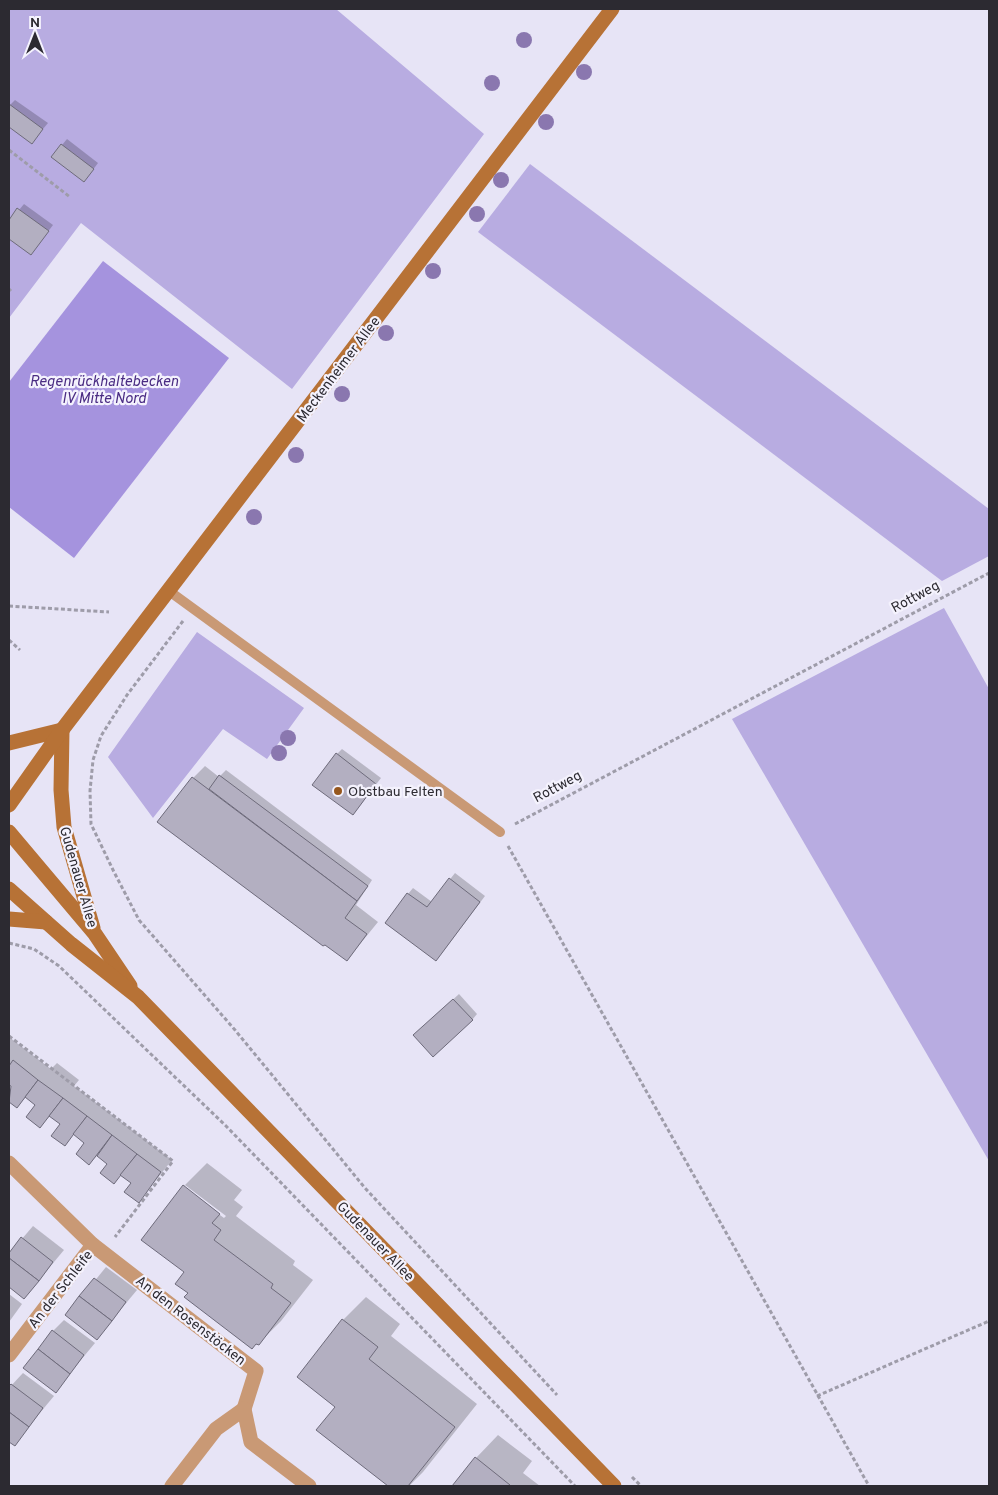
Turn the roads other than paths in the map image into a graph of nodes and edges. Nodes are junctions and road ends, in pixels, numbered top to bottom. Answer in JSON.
{"nodes":[{"id":1,"x":612,"y":9,"type":"edge"},
{"id":2,"x":169,"y":591,"type":"junction"},
{"id":3,"x":62,"y":730,"type":"junction"},
{"id":4,"x":9,"y":743,"type":"edge"},
{"id":5,"x":9,"y":805,"type":"edge"},
{"id":6,"x":9,"y":832,"type":"edge"},
{"id":7,"x":500,"y":832,"type":"road end"},
{"id":8,"x":9,"y":889,"type":"edge"},
{"id":9,"x":9,"y":919,"type":"edge"},
{"id":10,"x":46,"y":922,"type":"junction"},
{"id":11,"x":95,"y":934,"type":"junction"},
{"id":12,"x":138,"y":997,"type":"junction"},
{"id":13,"x":9,"y":1163,"type":"edge"},
{"id":14,"x":99,"y":1249,"type":"junction"},
{"id":15,"x":9,"y":1355,"type":"edge"},
{"id":16,"x":244,"y":1409,"type":"junction"},
{"id":17,"x":172,"y":1486,"type":"edge"},
{"id":18,"x":309,"y":1486,"type":"edge"},
{"id":19,"x":614,"y":1486,"type":"edge"}],
"edges":[{"from":1,"to":2,"type":"main road","name":"Meckenheimer Allee"},
{"from":2,"to":3,"type":"main road","name":"Meckenheimer Allee"},
{"from":2,"to":7,"type":"lane"},
{"from":3,"to":4,"type":"main road"},
{"from":3,"to":5,"type":"main road","name":"Meckenheimer Allee"},
{"from":3,"to":11,"type":"main road","name":"Gudenauer Allee"},
{"from":6,"to":11,"type":"main road","name":"Gudenauer Allee"},
{"from":8,"to":10,"type":"main road","name":"Gudenauer Allee"},
{"from":9,"to":10,"type":"main road"},
{"from":10,"to":12,"type":"main road","name":"Gudenauer Allee"},
{"from":11,"to":12,"type":"main road","name":"Gudenauer Allee"},
{"from":12,"to":19,"type":"main road","name":"Gudenauer Allee"},
{"from":13,"to":14,"type":"street","name":"An der Schleife"},
{"from":14,"to":15,"type":"street","name":"An der Schleife"},
{"from":14,"to":16,"type":"street","name":"An den Rosenstöcken"},
{"from":16,"to":17,"type":"street"},
{"from":16,"to":18,"type":"street","name":"An den Rosenstöcken"}]}
